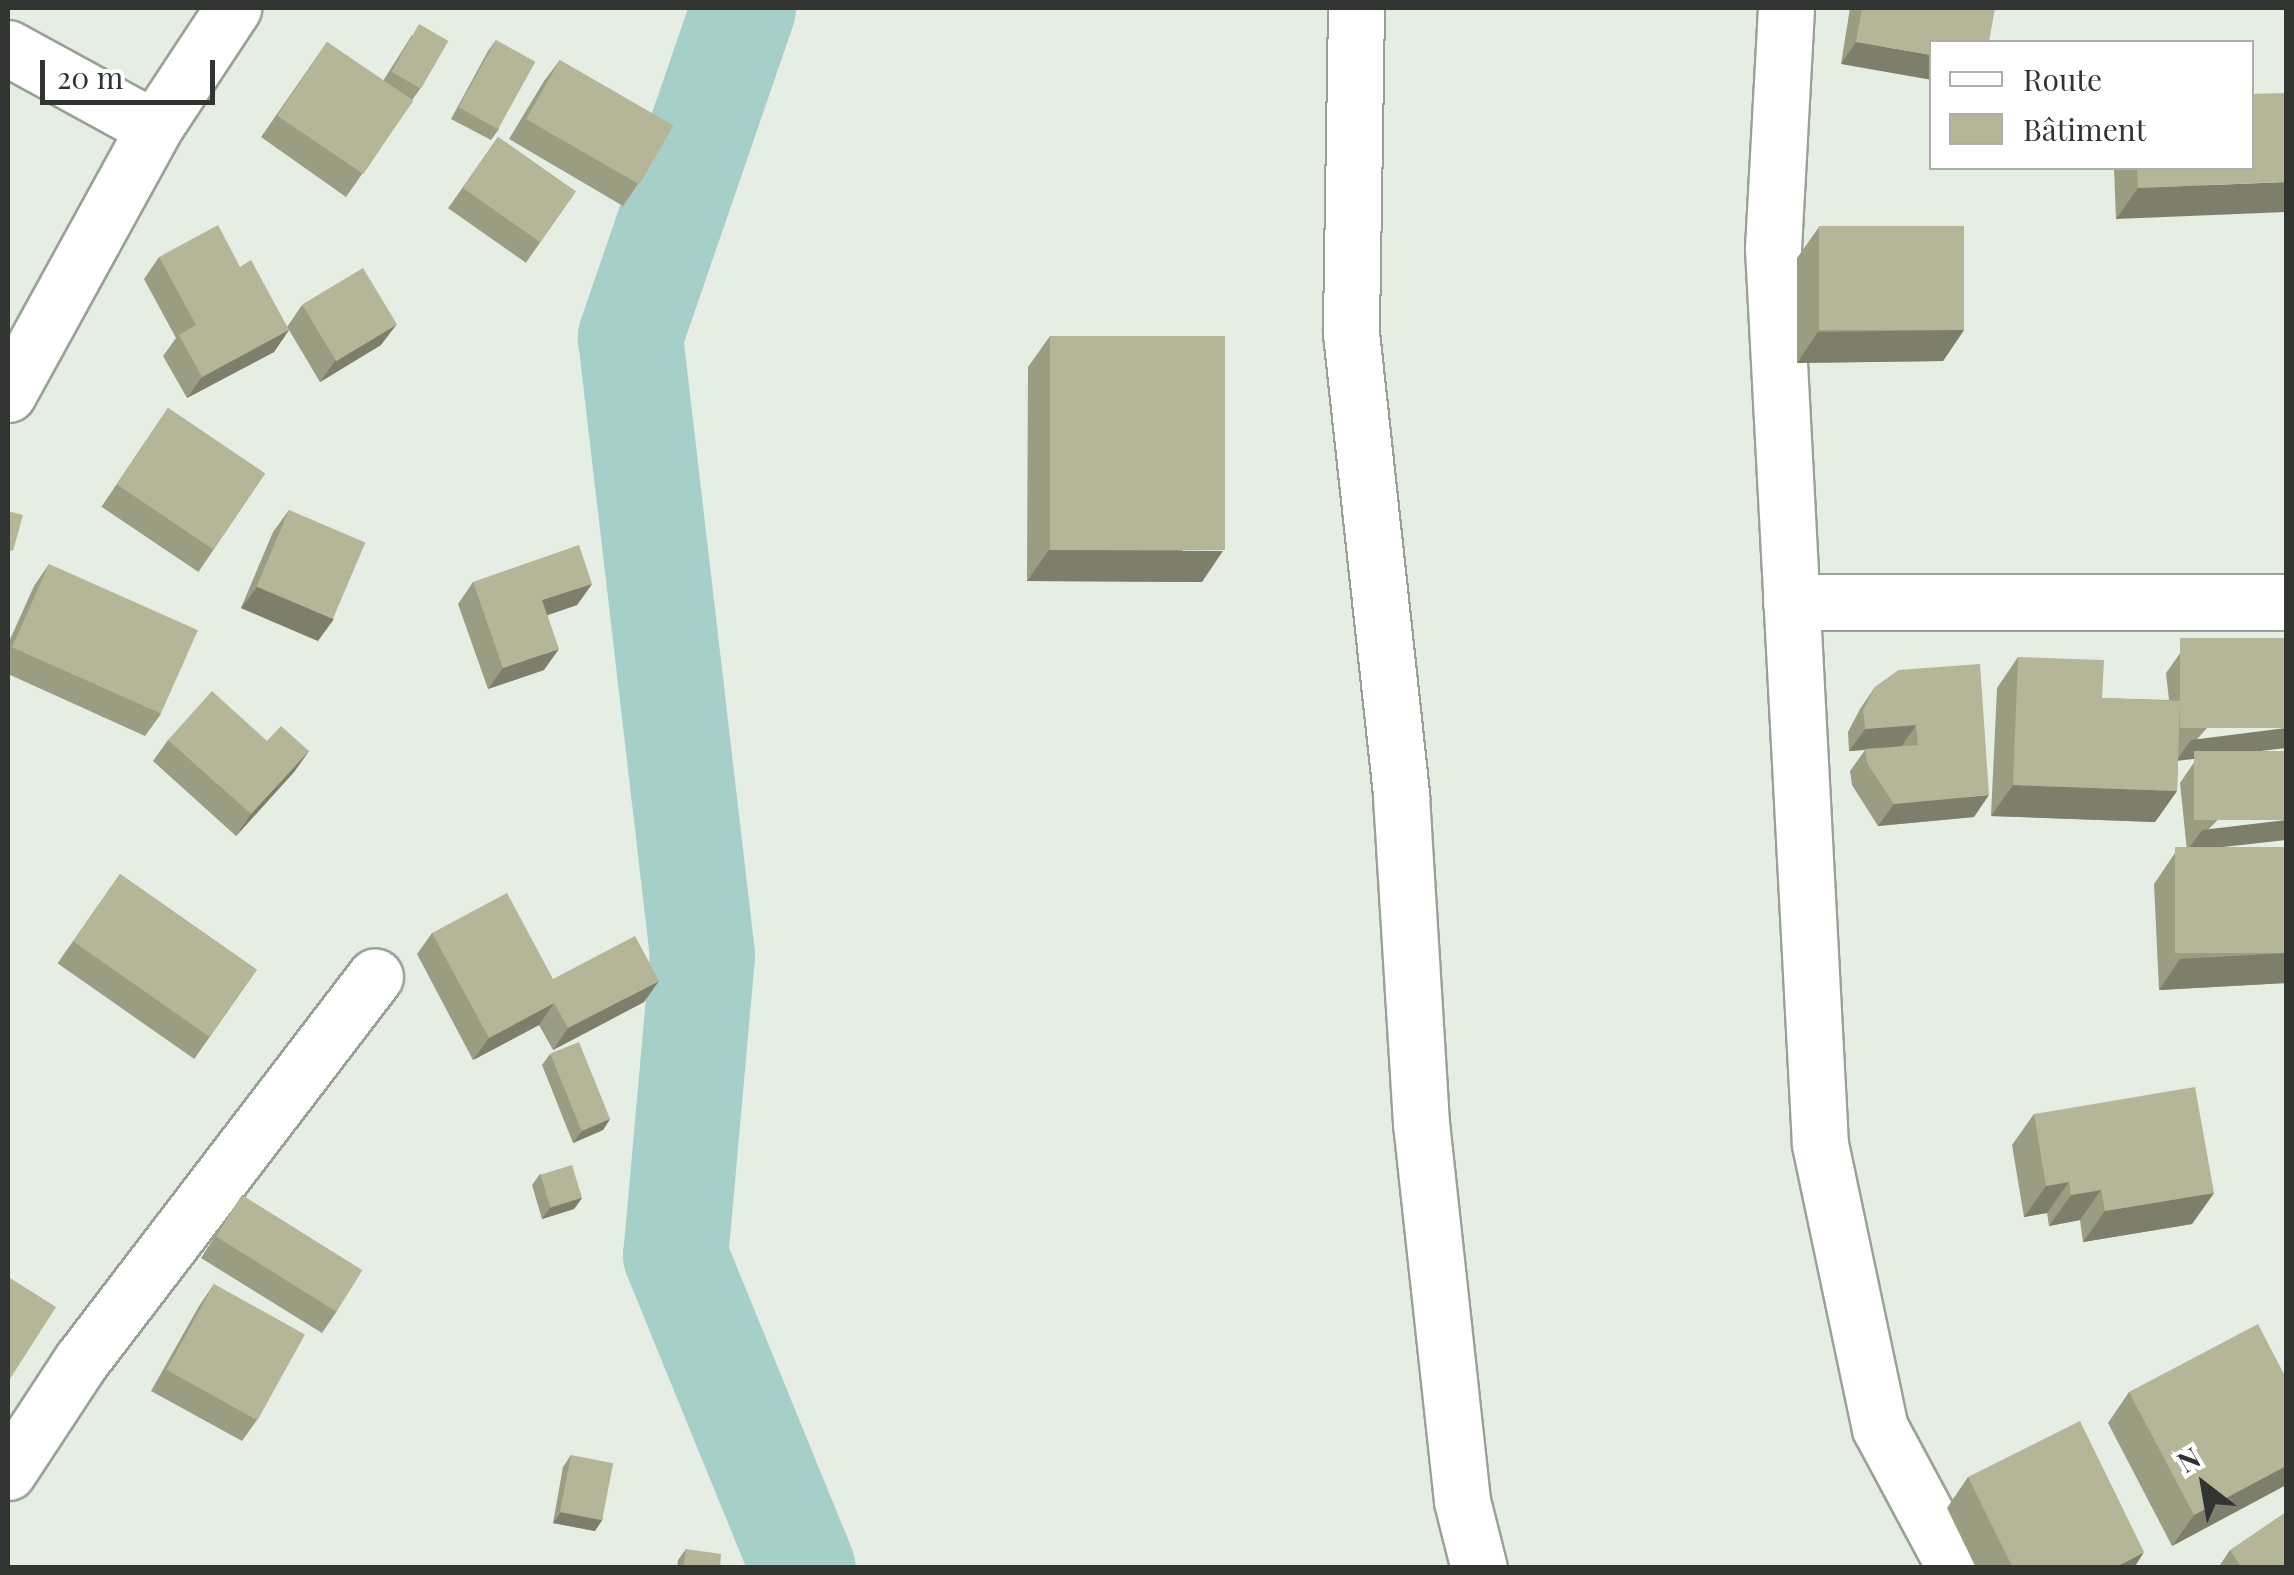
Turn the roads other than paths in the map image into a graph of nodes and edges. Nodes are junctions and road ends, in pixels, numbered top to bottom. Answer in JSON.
{"nodes":[{"id":1,"x":233,"y":8,"type":"edge"},
{"id":2,"x":1356,"y":8,"type":"edge"},
{"id":3,"x":1786,"y":8,"type":"edge"},
{"id":4,"x":8,"y":48,"type":"edge"},
{"id":5,"x":154,"y":128,"type":"junction"},
{"id":6,"x":8,"y":394,"type":"edge"},
{"id":7,"x":1791,"y":602,"type":"junction"},
{"id":8,"x":2286,"y":602,"type":"edge"},
{"id":9,"x":375,"y":976,"type":"dead end"},
{"id":10,"x":8,"y":1472,"type":"edge"},
{"id":11,"x":1479,"y":1568,"type":"edge"},
{"id":12,"x":1955,"y":1568,"type":"edge"}],
"edges":[{"from":1,"to":5,"type":"street"},
{"from":2,"to":11,"type":"street"},
{"from":3,"to":7,"type":"street"},
{"from":4,"to":5,"type":"street"},
{"from":5,"to":6,"type":"street"},
{"from":7,"to":8,"type":"street"},
{"from":7,"to":12,"type":"street"},
{"from":9,"to":10,"type":"street"}]}
